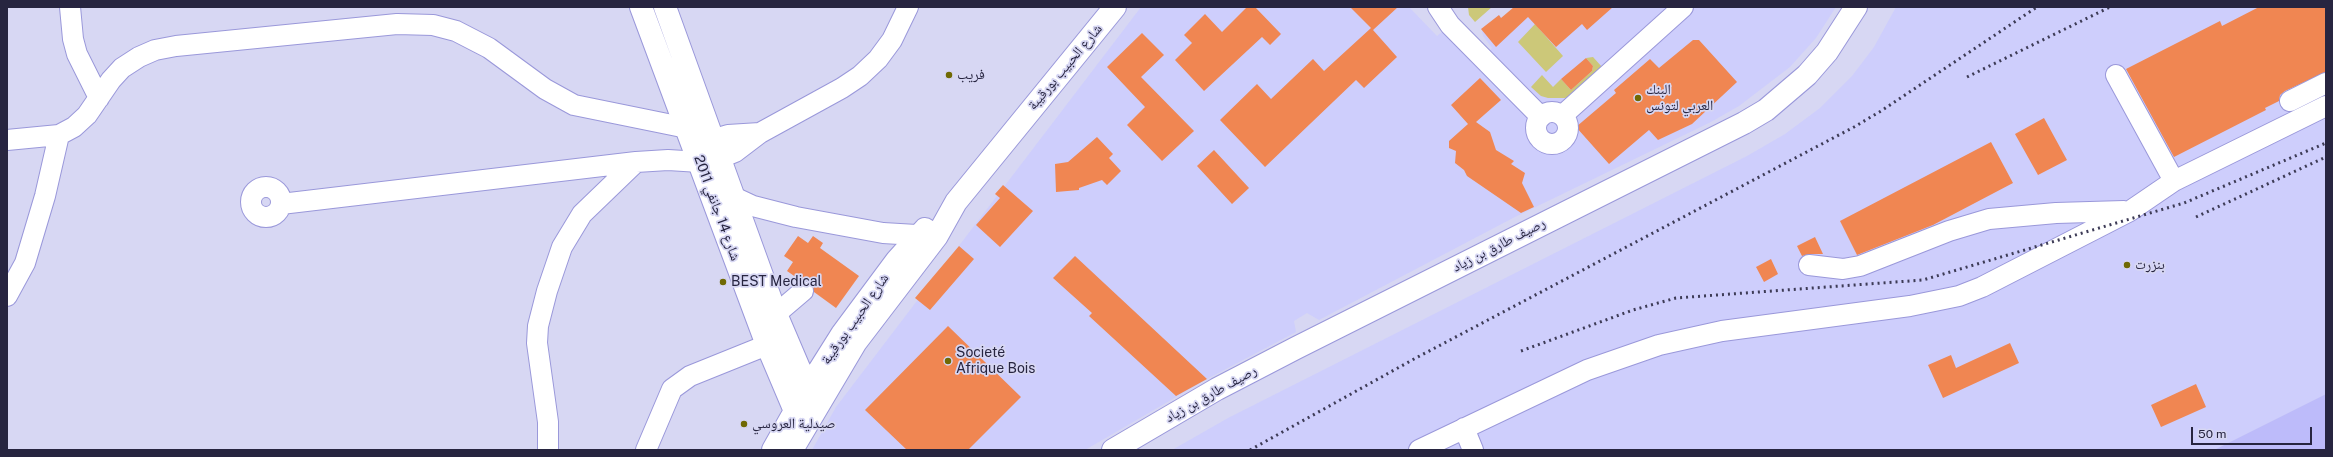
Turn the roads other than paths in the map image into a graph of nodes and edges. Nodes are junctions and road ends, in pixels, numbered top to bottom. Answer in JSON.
{"nodes":[{"id":1,"x":70,"y":7,"type":"edge"},
{"id":2,"x":641,"y":7,"type":"edge"},
{"id":3,"x":665,"y":7,"type":"edge"},
{"id":4,"x":908,"y":7,"type":"edge"},
{"id":5,"x":1115,"y":7,"type":"edge"},
{"id":6,"x":1438,"y":7,"type":"edge"},
{"id":7,"x":1683,"y":7,"type":"edge"},
{"id":8,"x":1856,"y":7,"type":"edge"},
{"id":9,"x":2116,"y":75,"type":"dead end"},
{"id":10,"x":2326,"y":83,"type":"edge"},
{"id":11,"x":99,"y":98,"type":"junction"},
{"id":12,"x":2290,"y":101,"type":"dead end"},
{"id":13,"x":2326,"y":106,"type":"edge"},
{"id":14,"x":1563,"y":116,"type":"junction"},
{"id":15,"x":1540,"y":117,"type":"junction"},
{"id":16,"x":59,"y":135,"type":"junction"},
{"id":17,"x":7,"y":140,"type":"edge"},
{"id":18,"x":703,"y":146,"type":"junction"},
{"id":19,"x":636,"y":162,"type":"junction"},
{"id":20,"x":2174,"y":181,"type":"junction"},
{"id":21,"x":709,"y":186,"type":"junction"},
{"id":22,"x":734,"y":197,"type":"junction"},
{"id":23,"x":281,"y":204,"type":"dead end"},
{"id":24,"x":2130,"y":211,"type":"junction"},
{"id":25,"x":928,"y":236,"type":"junction"},
{"id":26,"x":1809,"y":265,"type":"dead end"},
{"id":27,"x":803,"y":291,"type":"dead end"},
{"id":28,"x":7,"y":296,"type":"edge"},
{"id":29,"x":776,"y":314,"type":"junction"},
{"id":30,"x":767,"y":345,"type":"junction"},
{"id":31,"x":813,"y":397,"type":"junction"},
{"id":32,"x":798,"y":421,"type":"junction"},
{"id":33,"x":1464,"y":428,"type":"junction"},
{"id":34,"x":548,"y":450,"type":"edge"},
{"id":35,"x":646,"y":450,"type":"edge"},
{"id":36,"x":773,"y":450,"type":"edge"},
{"id":37,"x":792,"y":450,"type":"edge"},
{"id":38,"x":1113,"y":450,"type":"edge"},
{"id":39,"x":1419,"y":450,"type":"edge"},
{"id":40,"x":1473,"y":450,"type":"edge"}],
"edges":[{"from":1,"to":11,"type":"street"},
{"from":2,"to":18,"type":"main road","name":"شارع 14 جانفي 2011"},
{"from":3,"to":18,"type":"main road","name":"شارع 14 جانفي 2011"},
{"from":4,"to":18,"type":"street"},
{"from":5,"to":25,"type":"main road","name":"شارع الحبيب بورقيبة"},
{"from":6,"to":15,"type":"street"},
{"from":7,"to":14,"type":"street"},
{"from":8,"to":38,"type":"main road","name":"رصيف طارق بن زياد"},
{"from":9,"to":20,"type":"street"},
{"from":10,"to":12,"type":"street"},
{"from":11,"to":16,"type":"street"},
{"from":11,"to":18,"type":"street"},
{"from":13,"to":20,"type":"street"},
{"from":14,"to":15,"type":"street"},
{"from":14,"to":15,"type":"street"},
{"from":16,"to":17,"type":"street"},
{"from":16,"to":28,"type":"street"},
{"from":18,"to":19,"type":"street"},
{"from":18,"to":21,"type":"main road","name":"شارع 14 جانفي 2011"},
{"from":18,"to":22,"type":"main road","name":"شارع 14 جانفي 2011"},
{"from":19,"to":23,"type":"street"},
{"from":19,"to":34,"type":"street"},
{"from":20,"to":24,"type":"street"},
{"from":21,"to":22,"type":"street"},
{"from":21,"to":30,"type":"main road","name":"شارع 14 جانفي 2011"},
{"from":22,"to":25,"type":"street"},
{"from":22,"to":29,"type":"main road","name":"شارع 14 جانفي 2011"},
{"from":24,"to":26,"type":"street"},
{"from":24,"to":33,"type":"street"},
{"from":25,"to":31,"type":"main road","name":"شارع الحبيب بورقيبة"},
{"from":27,"to":29,"type":"street"},
{"from":29,"to":31,"type":"main road","name":"شارع 14 جانفي 2011"},
{"from":30,"to":32,"type":"main road","name":"شارع 14 جانفي 2011"},
{"from":30,"to":35,"type":"street"},
{"from":31,"to":32,"type":"main road","name":"شارع الحبيب بورقيبة"},
{"from":32,"to":36,"type":"main road","name":"شارع الحبيب بورقيبة"},
{"from":32,"to":37,"type":"main road","name":"شارع الحبيب بورقيبة"},
{"from":33,"to":39,"type":"street"},
{"from":33,"to":40,"type":"street"}]}
